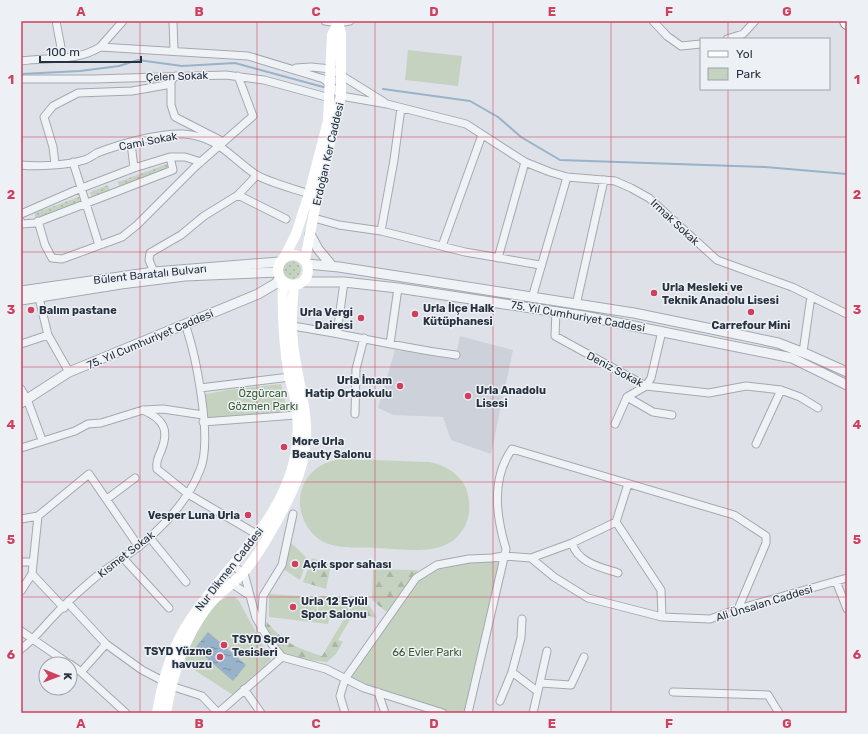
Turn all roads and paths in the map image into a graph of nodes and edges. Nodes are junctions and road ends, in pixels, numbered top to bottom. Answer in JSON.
{"nodes":[{"id":1,"x":56,"y":21,"type":"edge"},
{"id":2,"x":123,"y":21,"type":"edge"},
{"id":3,"x":173,"y":21,"type":"edge"},
{"id":4,"x":324,"y":21,"type":"edge"},
{"id":5,"x":350,"y":21,"type":"edge"},
{"id":6,"x":653,"y":21,"type":"edge"},
{"id":7,"x":755,"y":21,"type":"edge"},
{"id":8,"x":338,"y":22,"type":"edge"},
{"id":9,"x":730,"y":38,"type":"edge"},
{"id":10,"x":700,"y":44,"type":"edge"},
{"id":11,"x":100,"y":47,"type":"junction"},
{"id":12,"x":174,"y":50,"type":"junction"},
{"id":13,"x":62,"y":58,"type":"junction"},
{"id":14,"x":21,"y":61,"type":"edge"},
{"id":15,"x":294,"y":68,"type":"junction"},
{"id":16,"x":336,"y":71,"type":"junction"},
{"id":17,"x":238,"y":76,"type":"junction"},
{"id":18,"x":21,"y":79,"type":"edge"},
{"id":19,"x":171,"y":81,"type":"junction"},
{"id":20,"x":330,"y":87,"type":"junction"},
{"id":21,"x":341,"y":96,"type":"junction"},
{"id":22,"x":330,"y":98,"type":"junction"},
{"id":23,"x":387,"y":104,"type":"junction"},
{"id":24,"x":401,"y":108,"type":"junction"},
{"id":25,"x":482,"y":135,"type":"junction"},
{"id":26,"x":130,"y":143,"type":"junction"},
{"id":27,"x":222,"y":143,"type":"junction"},
{"id":28,"x":170,"y":157,"type":"junction"},
{"id":29,"x":73,"y":162,"type":"junction"},
{"id":30,"x":201,"y":162,"type":"junction"},
{"id":31,"x":525,"y":162,"type":"junction"},
{"id":32,"x":55,"y":164,"type":"junction"},
{"id":33,"x":21,"y":166,"type":"edge"},
{"id":34,"x":134,"y":168,"type":"junction"},
{"id":35,"x":257,"y":175,"type":"junction"},
{"id":36,"x":567,"y":177,"type":"junction"},
{"id":37,"x":604,"y":180,"type":"junction"},
{"id":38,"x":83,"y":188,"type":"junction"},
{"id":39,"x":309,"y":194,"type":"junction"},
{"id":40,"x":238,"y":195,"type":"junction"},
{"id":41,"x":86,"y":203,"type":"junction"},
{"id":42,"x":21,"y":214,"type":"edge"},
{"id":43,"x":314,"y":218,"type":"junction"},
{"id":44,"x":286,"y":219,"type":"dead end"},
{"id":45,"x":21,"y":222,"type":"edge"},
{"id":46,"x":38,"y":222,"type":"junction"},
{"id":47,"x":381,"y":231,"type":"junction"},
{"id":48,"x":310,"y":234,"type":"junction"},
{"id":49,"x":99,"y":245,"type":"junction"},
{"id":50,"x":442,"y":246,"type":"junction"},
{"id":51,"x":498,"y":258,"type":"junction"},
{"id":52,"x":306,"y":262,"type":"junction"},
{"id":53,"x":540,"y":265,"type":"junction"},
{"id":54,"x":332,"y":266,"type":"junction"},
{"id":55,"x":281,"y":270,"type":"junction"},
{"id":56,"x":154,"y":272,"type":"junction"},
{"id":57,"x":344,"y":282,"type":"junction"},
{"id":58,"x":298,"y":284,"type":"junction"},
{"id":59,"x":398,"y":288,"type":"junction"},
{"id":60,"x":21,"y":291,"type":"edge"},
{"id":61,"x":811,"y":296,"type":"junction"},
{"id":62,"x":39,"y":298,"type":"junction"},
{"id":63,"x":532,"y":298,"type":"junction"},
{"id":64,"x":21,"y":300,"type":"edge"},
{"id":65,"x":576,"y":305,"type":"junction"},
{"id":66,"x":556,"y":311,"type":"junction"},
{"id":67,"x":847,"y":314,"type":"edge"},
{"id":68,"x":185,"y":324,"type":"junction"},
{"id":69,"x":292,"y":326,"type":"junction"},
{"id":70,"x":662,"y":331,"type":"junction"},
{"id":71,"x":337,"y":333,"type":"junction"},
{"id":72,"x":48,"y":335,"type":"junction"},
{"id":73,"x":364,"y":338,"type":"junction"},
{"id":74,"x":21,"y":344,"type":"edge"},
{"id":75,"x":390,"y":344,"type":"junction"},
{"id":76,"x":803,"y":352,"type":"junction"},
{"id":77,"x":456,"y":356,"type":"dead end"},
{"id":78,"x":69,"y":372,"type":"junction"},
{"id":79,"x":847,"y":372,"type":"edge"},
{"id":80,"x":290,"y":377,"type":"junction"},
{"id":81,"x":847,"y":384,"type":"edge"},
{"id":82,"x":646,"y":386,"type":"junction"},
{"id":83,"x":200,"y":388,"type":"junction"},
{"id":84,"x":21,"y":389,"type":"edge"},
{"id":85,"x":781,"y":390,"type":"junction"},
{"id":86,"x":627,"y":397,"type":"junction"},
{"id":87,"x":24,"y":401,"type":"edge"},
{"id":88,"x":818,"y":408,"type":"dead end"},
{"id":89,"x":143,"y":410,"type":"junction"},
{"id":90,"x":355,"y":414,"type":"dead end"},
{"id":91,"x":296,"y":415,"type":"junction"},
{"id":92,"x":672,"y":415,"type":"dead end"},
{"id":93,"x":203,"y":418,"type":"junction"},
{"id":94,"x":615,"y":424,"type":"dead end"},
{"id":95,"x":42,"y":440,"type":"junction"},
{"id":96,"x":756,"y":444,"type":"dead end"},
{"id":97,"x":21,"y":448,"type":"edge"},
{"id":98,"x":135,"y":478,"type":"dead end"},
{"id":99,"x":628,"y":484,"type":"junction"},
{"id":100,"x":188,"y":494,"type":"junction"},
{"id":101,"x":107,"y":499,"type":"junction"},
{"id":102,"x":293,"y":514,"type":"dead end"},
{"id":103,"x":38,"y":516,"type":"junction"},
{"id":104,"x":21,"y":519,"type":"edge"},
{"id":105,"x":616,"y":522,"type":"junction"},
{"id":106,"x":258,"y":535,"type":"junction"},
{"id":107,"x":150,"y":538,"type":"junction"},
{"id":108,"x":572,"y":543,"type":"junction"},
{"id":109,"x":138,"y":547,"type":"junction"},
{"id":110,"x":503,"y":556,"type":"junction"},
{"id":111,"x":122,"y":558,"type":"junction"},
{"id":112,"x":531,"y":558,"type":"junction"},
{"id":113,"x":21,"y":562,"type":"edge"},
{"id":114,"x":33,"y":562,"type":"junction"},
{"id":115,"x":233,"y":566,"type":"junction"},
{"id":116,"x":244,"y":573,"type":"junction"},
{"id":117,"x":618,"y":573,"type":"dead end"},
{"id":118,"x":32,"y":574,"type":"junction"},
{"id":119,"x":223,"y":578,"type":"junction"},
{"id":120,"x":847,"y":578,"type":"edge"},
{"id":121,"x":836,"y":581,"type":"junction"},
{"id":122,"x":186,"y":582,"type":"dead end"},
{"id":123,"x":231,"y":585,"type":"junction"},
{"id":124,"x":21,"y":591,"type":"edge"},
{"id":125,"x":249,"y":595,"type":"junction"},
{"id":126,"x":66,"y":606,"type":"junction"},
{"id":127,"x":169,"y":608,"type":"dead end"},
{"id":128,"x":738,"y":609,"type":"junction"},
{"id":129,"x":847,"y":609,"type":"edge"},
{"id":130,"x":662,"y":617,"type":"junction"},
{"id":131,"x":522,"y":620,"type":"dead end"},
{"id":132,"x":261,"y":629,"type":"junction"},
{"id":133,"x":21,"y":631,"type":"edge"},
{"id":134,"x":33,"y":640,"type":"junction"},
{"id":135,"x":106,"y":644,"type":"junction"},
{"id":136,"x":21,"y":649,"type":"edge"},
{"id":137,"x":547,"y":650,"type":"dead end"},
{"id":138,"x":58,"y":656,"type":"edge"},
{"id":139,"x":282,"y":657,"type":"junction"},
{"id":140,"x":584,"y":657,"type":"dead end"},
{"id":141,"x":78,"y":670,"type":"edge"},
{"id":142,"x":81,"y":672,"type":"junction"},
{"id":143,"x":512,"y":672,"type":"junction"},
{"id":144,"x":345,"y":678,"type":"junction"},
{"id":145,"x":167,"y":683,"type":"junction"},
{"id":146,"x":540,"y":683,"type":"junction"},
{"id":147,"x":244,"y":689,"type":"junction"},
{"id":148,"x":537,"y":691,"type":"junction"},
{"id":149,"x":378,"y":692,"type":"junction"},
{"id":150,"x":673,"y":692,"type":"dead end"},
{"id":151,"x":500,"y":701,"type":"dead end"},
{"id":152,"x":126,"y":713,"type":"edge"},
{"id":153,"x":157,"y":713,"type":"edge"},
{"id":154,"x":166,"y":713,"type":"edge"},
{"id":155,"x":218,"y":713,"type":"edge"},
{"id":156,"x":261,"y":713,"type":"edge"},
{"id":157,"x":344,"y":713,"type":"edge"},
{"id":158,"x":385,"y":713,"type":"edge"},
{"id":159,"x":443,"y":713,"type":"edge"},
{"id":160,"x":468,"y":713,"type":"edge"},
{"id":161,"x":533,"y":713,"type":"edge"},
{"id":162,"x":779,"y":713,"type":"edge"}],
"edges":[{"from":1,"to":13,"type":"street"},
{"from":2,"to":11,"type":"street"},
{"from":3,"to":12,"type":"street"},
{"from":4,"to":8,"type":"street"},
{"from":5,"to":8,"type":"street"},
{"from":6,"to":10,"type":"street"},
{"from":7,"to":9,"type":"street"},
{"from":8,"to":16,"type":"main road","name":"Erdoğan Ker Caddesi"},
{"from":11,"to":12,"type":"street"},
{"from":11,"to":13,"type":"street"},
{"from":12,"to":15,"type":"street"},
{"from":13,"to":14,"type":"street"},
{"from":15,"to":16,"type":"street"},
{"from":15,"to":20,"type":"street"},
{"from":16,"to":20,"type":"main road","name":"Erdoğan Ker Caddesi"},
{"from":16,"to":21,"type":"main road","name":"Erdoğan Ker Caddesi"},
{"from":16,"to":23,"type":"street"},
{"from":17,"to":19,"type":"street","name":"Çelen Sokak"},
{"from":17,"to":22,"type":"street","name":"Çelen Sokak"},
{"from":17,"to":27,"type":"street"},
{"from":18,"to":19,"type":"street","name":"Çelen Sokak"},
{"from":19,"to":27,"type":"street"},
{"from":19,"to":32,"type":"street"},
{"from":20,"to":21,"type":"street"},
{"from":20,"to":22,"type":"main road","name":"Erdoğan Ker Caddesi"},
{"from":21,"to":23,"type":"street"},
{"from":21,"to":43,"type":"main road","name":"Erdoğan Ker Caddesi"},
{"from":22,"to":39,"type":"main road","name":"Erdoğan Ker Caddesi"},
{"from":23,"to":24,"type":"street","name":"Irmak Sokak"},
{"from":24,"to":25,"type":"street","name":"Irmak Sokak"},
{"from":24,"to":47,"type":"street"},
{"from":25,"to":31,"type":"street","name":"Irmak Sokak"},
{"from":25,"to":50,"type":"street"},
{"from":26,"to":27,"type":"street","name":"Cami Sokak"},
{"from":26,"to":29,"type":"street","name":"Cami Sokak"},
{"from":26,"to":34,"type":"street"},
{"from":27,"to":30,"type":"street"},
{"from":27,"to":35,"type":"street","name":"Cami Sokak"},
{"from":28,"to":30,"type":"street"},
{"from":28,"to":34,"type":"street"},
{"from":28,"to":41,"type":"street"},
{"from":29,"to":32,"type":"street","name":"Cami Sokak"},
{"from":29,"to":38,"type":"street"},
{"from":30,"to":49,"type":"street"},
{"from":31,"to":36,"type":"street","name":"Irmak Sokak"},
{"from":31,"to":51,"type":"street"},
{"from":32,"to":33,"type":"street","name":"Cami Sokak"},
{"from":34,"to":38,"type":"street"},
{"from":35,"to":39,"type":"street","name":"Cami Sokak"},
{"from":35,"to":40,"type":"street"},
{"from":36,"to":37,"type":"street","name":"Irmak Sokak"},
{"from":36,"to":53,"type":"street"},
{"from":37,"to":61,"type":"street","name":"Irmak Sokak"},
{"from":37,"to":65,"type":"street"},
{"from":38,"to":41,"type":"street"},
{"from":38,"to":42,"type":"street"},
{"from":39,"to":55,"type":"main road","name":"Erdoğan Ker Caddesi"},
{"from":40,"to":44,"type":"street"},
{"from":40,"to":56,"type":"street"},
{"from":41,"to":46,"type":"street"},
{"from":41,"to":49,"type":"street"},
{"from":43,"to":47,"type":"street"},
{"from":43,"to":48,"type":"main road","name":"Erdoğan Ker Caddesi"},
{"from":45,"to":46,"type":"street"},
{"from":46,"to":49,"type":"street"},
{"from":47,"to":50,"type":"street"},
{"from":48,"to":52,"type":"main road","name":"Erdoğan Ker Caddesi"},
{"from":48,"to":54,"type":"street"},
{"from":50,"to":51,"type":"street"},
{"from":51,"to":53,"type":"street"},
{"from":52,"to":54,"type":"street","name":"75. Yıl Cumhuriyet Caddesi"},
{"from":52,"to":55,"type":"main road"},
{"from":52,"to":58,"type":"main road","name":"Erdoğan Ker Caddesi"},
{"from":53,"to":63,"type":"street"},
{"from":54,"to":63,"type":"street","name":"75. Yıl Cumhuriyet Caddesi"},
{"from":55,"to":56,"type":"street","name":"Bülent Baratalı Bulvarı"},
{"from":55,"to":58,"type":"main road"},
{"from":55,"to":62,"type":"street","name":"Bülent Baratalı Bulvarı"},
{"from":55,"to":68,"type":"street","name":"75. Yıl Cumhuriyet Caddesi"},
{"from":55,"to":80,"type":"main road","name":"Nur Dikmen Caddesi"},
{"from":56,"to":60,"type":"street","name":"Bülent Baratalı Bulvarı"},
{"from":57,"to":58,"type":"street","name":"75. Yıl Cumhuriyet Caddesi"},
{"from":57,"to":59,"type":"street","name":"75. Yıl Cumhuriyet Caddesi"},
{"from":57,"to":71,"type":"street"},
{"from":58,"to":69,"type":"main road","name":"Nur Dikmen Caddesi"},
{"from":59,"to":66,"type":"street","name":"75. Yıl Cumhuriyet Caddesi"},
{"from":59,"to":75,"type":"street"},
{"from":61,"to":67,"type":"street","name":"Irmak Sokak"},
{"from":61,"to":76,"type":"street"},
{"from":62,"to":64,"type":"street","name":"Bülent Baratalı Bulvarı"},
{"from":62,"to":72,"type":"street"},
{"from":63,"to":65,"type":"street","name":"75. Yıl Cumhuriyet Caddesi"},
{"from":65,"to":76,"type":"street","name":"75. Yıl Cumhuriyet Caddesi"},
{"from":66,"to":70,"type":"street","name":"75. Yıl Cumhuriyet Caddesi"},
{"from":66,"to":82,"type":"street","name":"Deniz Sokak"},
{"from":68,"to":78,"type":"street","name":"75. Yıl Cumhuriyet Caddesi"},
{"from":68,"to":83,"type":"street","name":"Kısmet Sokak"},
{"from":69,"to":71,"type":"street"},
{"from":69,"to":116,"type":"main road","name":"Nur Dikmen Caddesi"},
{"from":70,"to":81,"type":"street","name":"75. Yıl Cumhuriyet Caddesi"},
{"from":70,"to":82,"type":"street"},
{"from":71,"to":73,"type":"street"},
{"from":72,"to":74,"type":"street"},
{"from":72,"to":78,"type":"street"},
{"from":73,"to":75,"type":"street"},
{"from":73,"to":90,"type":"street"},
{"from":75,"to":77,"type":"street"},
{"from":76,"to":79,"type":"street","name":"75. Yıl Cumhuriyet Caddesi"},
{"from":78,"to":87,"type":"street","name":"75. Yıl Cumhuriyet Caddesi"},
{"from":80,"to":83,"type":"street"},
{"from":80,"to":91,"type":"main road","name":"Nur Dikmen Caddesi"},
{"from":82,"to":85,"type":"street","name":"Deniz Sokak"},
{"from":82,"to":86,"type":"street"},
{"from":83,"to":93,"type":"street","name":"Kısmet Sokak"},
{"from":84,"to":87,"type":"street"},
{"from":85,"to":88,"type":"street","name":"Deniz Sokak"},
{"from":85,"to":96,"type":"street"},
{"from":86,"to":92,"type":"street"},
{"from":86,"to":94,"type":"street"},
{"from":87,"to":95,"type":"street"},
{"from":89,"to":93,"type":"street"},
{"from":89,"to":95,"type":"street"},
{"from":89,"to":100,"type":"street"},
{"from":91,"to":93,"type":"street"},
{"from":91,"to":106,"type":"main road","name":"Nur Dikmen Caddesi"},
{"from":93,"to":100,"type":"street","name":"Kısmet Sokak"},
{"from":95,"to":97,"type":"street"},
{"from":98,"to":101,"type":"street"},
{"from":99,"to":105,"type":"street"},
{"from":99,"to":110,"type":"street"},
{"from":99,"to":128,"type":"street"},
{"from":100,"to":106,"type":"street"},
{"from":100,"to":107,"type":"street","name":"Kısmet Sokak"},
{"from":101,"to":103,"type":"street"},
{"from":101,"to":109,"type":"street"},
{"from":102,"to":132,"type":"street"},
{"from":103,"to":104,"type":"street"},
{"from":103,"to":114,"type":"street"},
{"from":105,"to":108,"type":"street"},
{"from":105,"to":130,"type":"street"},
{"from":106,"to":115,"type":"main road","name":"Nur Dikmen Caddesi"},
{"from":107,"to":109,"type":"street","name":"Kısmet Sokak"},
{"from":107,"to":122,"type":"street"},
{"from":108,"to":112,"type":"street"},
{"from":108,"to":117,"type":"street"},
{"from":109,"to":111,"type":"street","name":"Kısmet Sokak"},
{"from":110,"to":112,"type":"street"},
{"from":110,"to":144,"type":"street"},
{"from":110,"to":160,"type":"street"},
{"from":111,"to":126,"type":"street","name":"Kısmet Sokak"},
{"from":111,"to":127,"type":"street"},
{"from":112,"to":130,"type":"street","name":"Ali Ünsalan Caddesi"},
{"from":113,"to":114,"type":"street"},
{"from":114,"to":118,"type":"street"},
{"from":115,"to":116,"type":"street"},
{"from":115,"to":119,"type":"main road","name":"Nur Dikmen Caddesi"},
{"from":116,"to":123,"type":"main road","name":"Nur Dikmen Caddesi"},
{"from":116,"to":125,"type":"street"},
{"from":118,"to":124,"type":"street"},
{"from":118,"to":126,"type":"street"},
{"from":119,"to":123,"type":"street"},
{"from":119,"to":145,"type":"main road","name":"Nur Dikmen Caddesi"},
{"from":120,"to":121,"type":"street","name":"Ali Ünsalan Caddesi"},
{"from":121,"to":128,"type":"street","name":"Ali Ünsalan Caddesi"},
{"from":121,"to":129,"type":"street"},
{"from":123,"to":125,"type":"street"},
{"from":123,"to":145,"type":"main road","name":"Nur Dikmen Caddesi"},
{"from":125,"to":132,"type":"street"},
{"from":126,"to":134,"type":"street","name":"Kısmet Sokak"},
{"from":126,"to":135,"type":"street"},
{"from":128,"to":130,"type":"street","name":"Ali Ünsalan Caddesi"},
{"from":131,"to":143,"type":"street"},
{"from":132,"to":139,"type":"street"},
{"from":133,"to":134,"type":"street"},
{"from":134,"to":136,"type":"street","name":"Kısmet Sokak"},
{"from":134,"to":138,"type":"street"},
{"from":135,"to":142,"type":"street"},
{"from":135,"to":145,"type":"street"},
{"from":137,"to":146,"type":"street"},
{"from":139,"to":144,"type":"street"},
{"from":139,"to":147,"type":"street"},
{"from":140,"to":146,"type":"street"},
{"from":141,"to":142,"type":"street"},
{"from":142,"to":152,"type":"street"},
{"from":143,"to":148,"type":"street"},
{"from":143,"to":151,"type":"street"},
{"from":144,"to":149,"type":"street"},
{"from":144,"to":157,"type":"street"},
{"from":145,"to":153,"type":"main road","name":"Nur Dikmen Caddesi"},
{"from":145,"to":154,"type":"main road","name":"Nur Dikmen Caddesi"},
{"from":145,"to":155,"type":"street"},
{"from":146,"to":148,"type":"street"},
{"from":147,"to":155,"type":"street"},
{"from":147,"to":156,"type":"street"},
{"from":148,"to":161,"type":"street"},
{"from":149,"to":158,"type":"street"},
{"from":149,"to":159,"type":"street"},
{"from":150,"to":162,"type":"street"}]}
